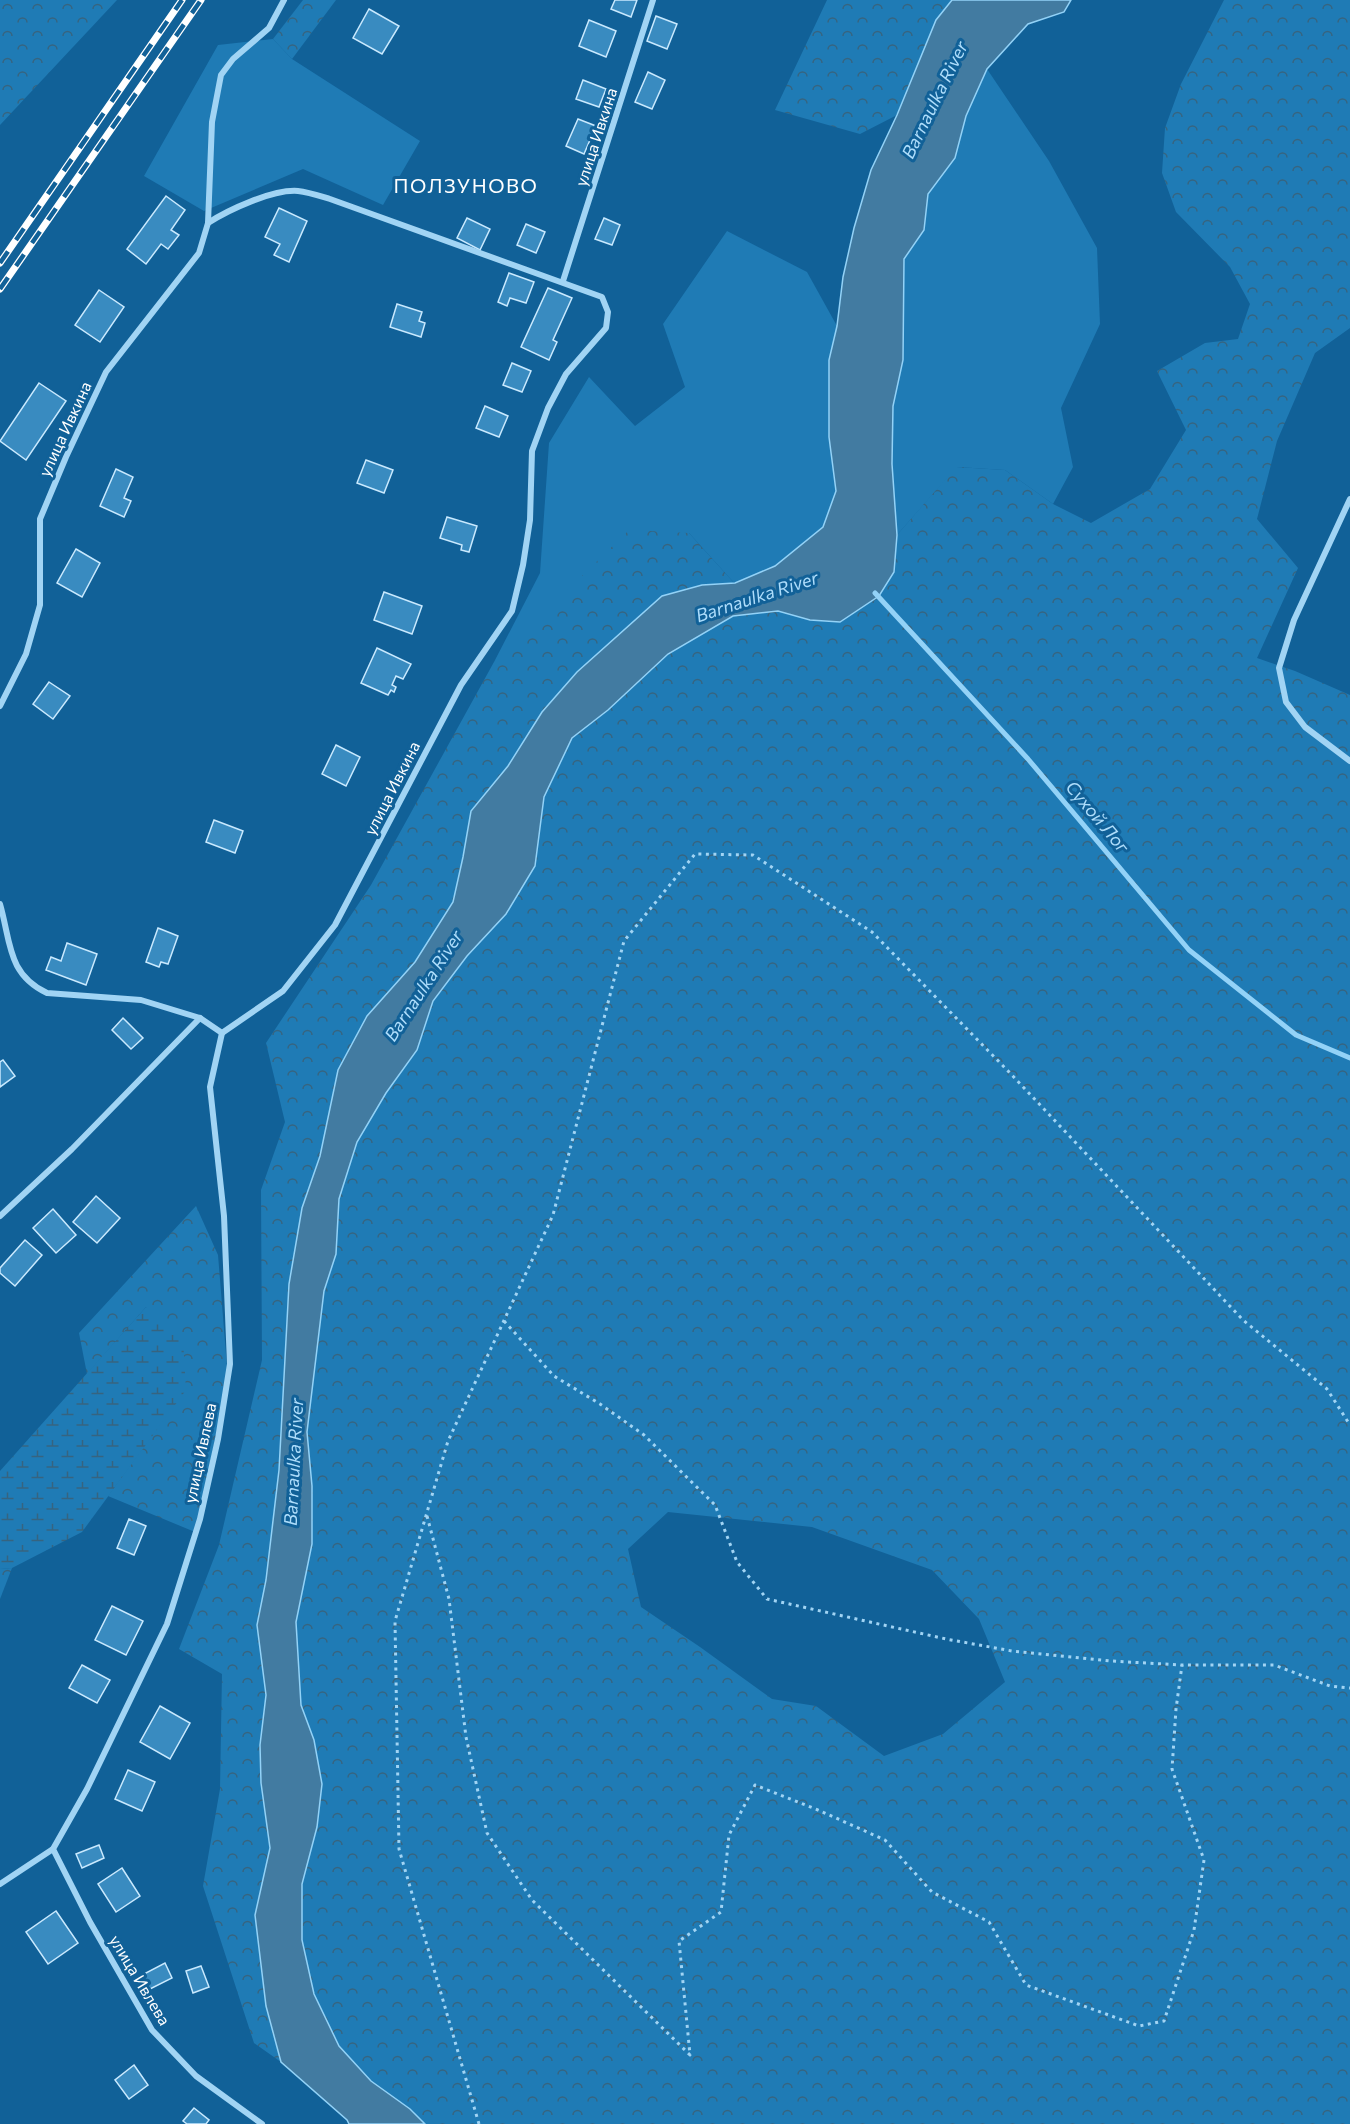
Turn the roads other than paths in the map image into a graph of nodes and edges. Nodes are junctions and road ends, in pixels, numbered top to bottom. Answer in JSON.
{"nodes":[{"id":1,"x":284,"y":0,"type":"edge"},
{"id":2,"x":653,"y":0,"type":"edge"},
{"id":3,"x":208,"y":223,"type":"junction"},
{"id":4,"x":563,"y":281,"type":"junction"},
{"id":5,"x":1350,"y":499,"type":"edge"},
{"id":6,"x":0,"y":706,"type":"edge"},
{"id":7,"x":1350,"y":761,"type":"edge"},
{"id":8,"x":0,"y":904,"type":"edge"},
{"id":9,"x":200,"y":1018,"type":"junction"},
{"id":10,"x":222,"y":1033,"type":"junction"},
{"id":11,"x":0,"y":1216,"type":"edge"},
{"id":12,"x":52,"y":1849,"type":"junction"},
{"id":13,"x":0,"y":1884,"type":"edge"},
{"id":14,"x":262,"y":2124,"type":"edge"}],
"edges":[{"from":1,"to":3,"type":"street","name":"улица Ивкина"},
{"from":2,"to":4,"type":"street","name":"улица Ивкина"},
{"from":3,"to":4,"type":"street","name":"улица Ивкина"},
{"from":3,"to":6,"type":"street","name":"улица Ивкина"},
{"from":4,"to":10,"type":"street","name":"улица Ивкина"},
{"from":5,"to":7,"type":"street"},
{"from":8,"to":9,"type":"street"},
{"from":9,"to":10,"type":"street"},
{"from":9,"to":11,"type":"street"},
{"from":10,"to":12,"type":"street","name":"улица Ивлева"},
{"from":12,"to":13,"type":"street","name":"улица Ивлева"},
{"from":12,"to":14,"type":"street","name":"улица Ивлева"}]}
